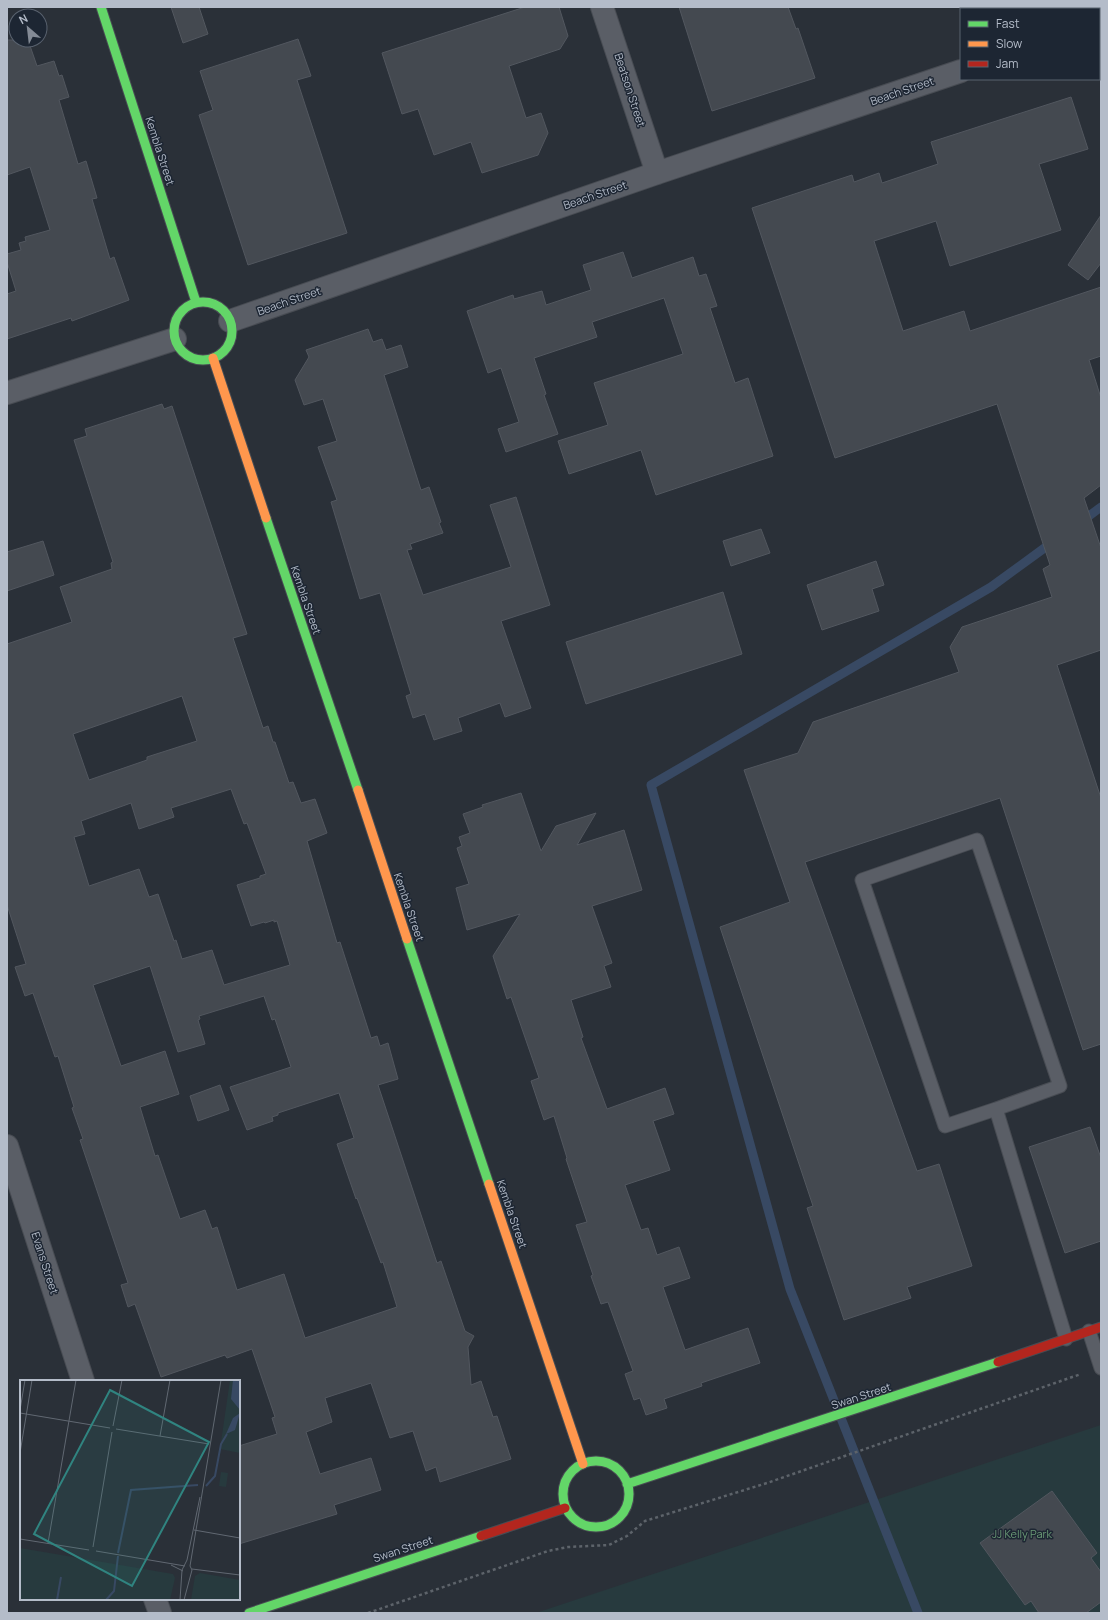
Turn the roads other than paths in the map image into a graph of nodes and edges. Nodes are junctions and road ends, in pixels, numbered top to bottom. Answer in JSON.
{"nodes":[{"id":1,"x":101,"y":7,"type":"edge"},
{"id":2,"x":602,"y":7,"type":"edge"},
{"id":3,"x":960,"y":72,"type":"edge"},
{"id":4,"x":657,"y":173,"type":"junction"},
{"id":5,"x":196,"y":302,"type":"junction"},
{"id":6,"x":230,"y":321,"type":"junction"},
{"id":7,"x":175,"y":339,"type":"junction"},
{"id":8,"x":213,"y":358,"type":"junction"},
{"id":9,"x":7,"y":393,"type":"edge"},
{"id":10,"x":996,"y":1109,"type":"junction"},
{"id":11,"x":7,"y":1146,"type":"edge"},
{"id":12,"x":1095,"y":1329,"type":"edge"},
{"id":13,"x":1066,"y":1339,"type":"junction"},
{"id":14,"x":1101,"y":1368,"type":"edge"},
{"id":15,"x":84,"y":1380,"type":"edge"},
{"id":16,"x":583,"y":1464,"type":"junction"},
{"id":17,"x":627,"y":1484,"type":"junction"},
{"id":18,"x":565,"y":1508,"type":"junction"},
{"id":19,"x":155,"y":1600,"type":"edge"},
{"id":20,"x":160,"y":1613,"type":"edge"},
{"id":21,"x":249,"y":1613,"type":"edge"}],
"edges":[{"from":1,"to":5,"type":"street","name":"Kembla Street"},
{"from":2,"to":4,"type":"street","name":"Beatson Street"},
{"from":3,"to":4,"type":"street","name":"Beach Street"},
{"from":4,"to":6,"type":"street","name":"Beach Street"},
{"from":5,"to":6,"type":"street"},
{"from":5,"to":7,"type":"street"},
{"from":6,"to":8,"type":"street"},
{"from":7,"to":8,"type":"street"},
{"from":7,"to":9,"type":"street"},
{"from":8,"to":16,"type":"street","name":"Kembla Street"},
{"from":10,"to":10,"type":"lane"},
{"from":10,"to":13,"type":"lane"},
{"from":11,"to":15,"type":"street","name":"Evans Street"},
{"from":12,"to":13,"type":"street","name":"Swan Street"},
{"from":12,"to":14,"type":"lane"},
{"from":13,"to":17,"type":"street","name":"Swan Street"},
{"from":16,"to":17,"type":"street"},
{"from":16,"to":18,"type":"street"},
{"from":17,"to":18,"type":"street"},
{"from":18,"to":21,"type":"street","name":"Swan Street"},
{"from":19,"to":20,"type":"street"}]}
